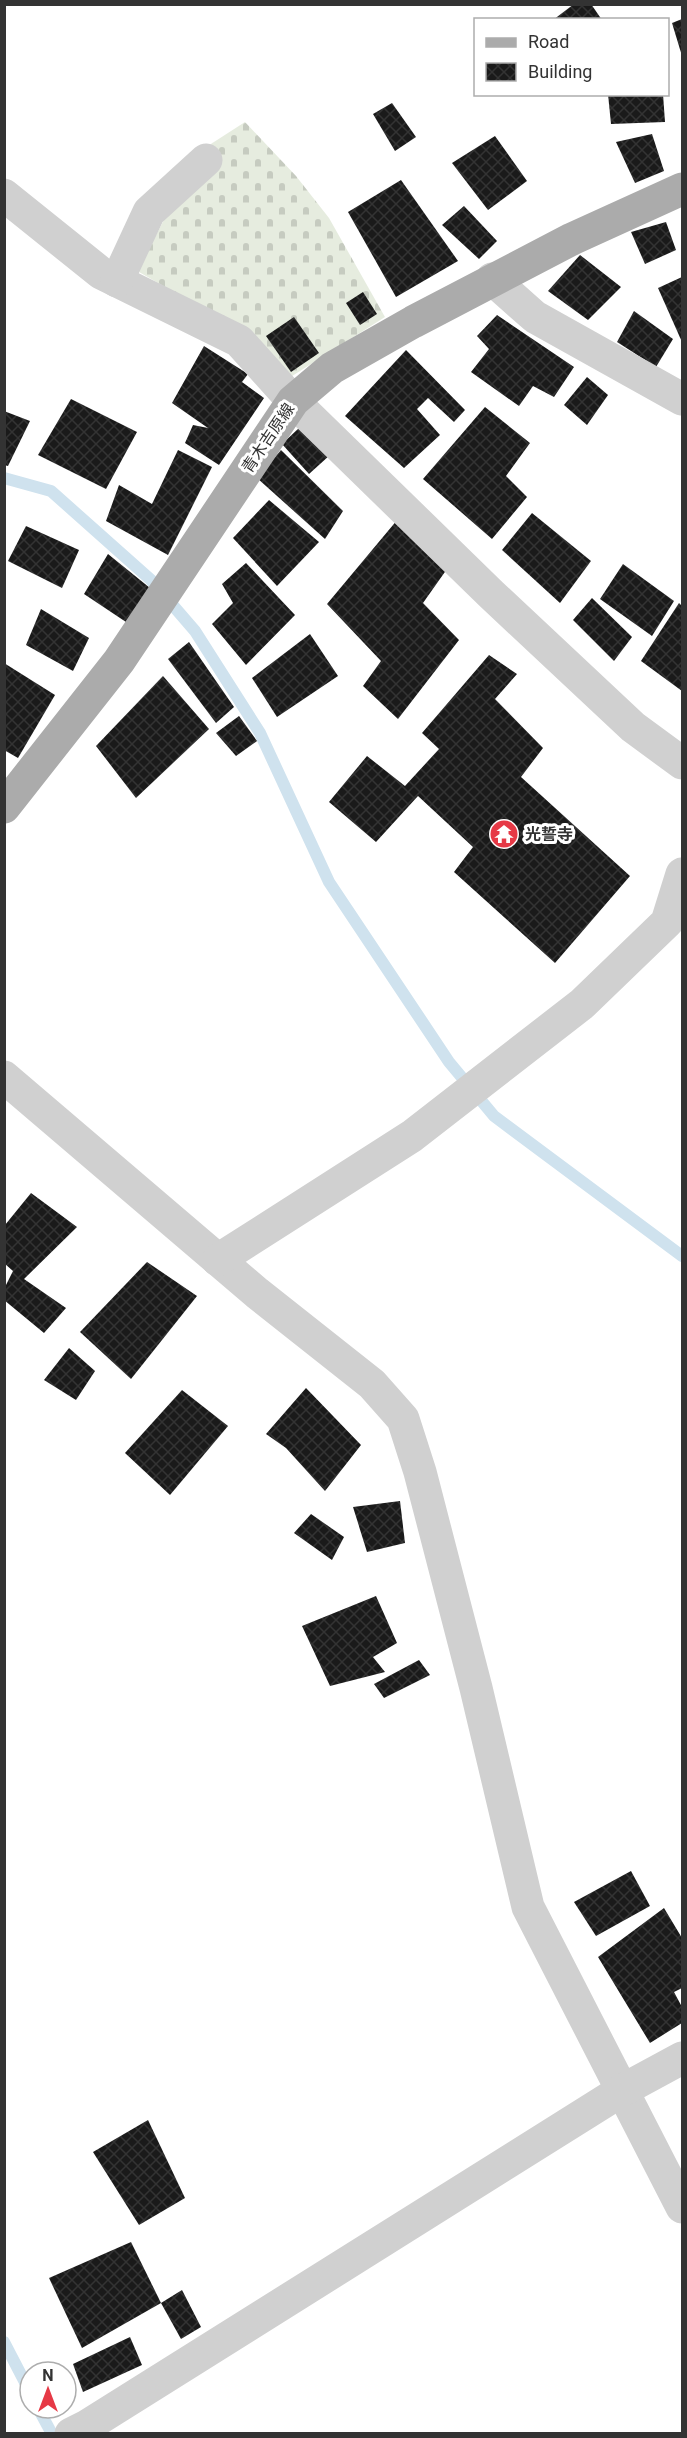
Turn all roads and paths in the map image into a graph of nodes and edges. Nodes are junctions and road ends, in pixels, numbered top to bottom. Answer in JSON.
{"nodes":[{"id":1,"x":206,"y":160,"type":"dead end"},
{"id":2,"x":682,"y":189,"type":"edge"},
{"id":3,"x":4,"y":195,"type":"edge"},
{"id":4,"x":492,"y":279,"type":"junction"},
{"id":5,"x":117,"y":282,"type":"junction"},
{"id":6,"x":682,"y":399,"type":"edge"},
{"id":7,"x":293,"y":401,"type":"junction"},
{"id":8,"x":682,"y":762,"type":"edge"},
{"id":9,"x":4,"y":807,"type":"edge"},
{"id":10,"x":682,"y":874,"type":"edge"},
{"id":11,"x":4,"y":1077,"type":"edge"},
{"id":12,"x":218,"y":1260,"type":"junction"},
{"id":13,"x":682,"y":2058,"type":"edge"},
{"id":14,"x":621,"y":2091,"type":"junction"},
{"id":15,"x":682,"y":2207,"type":"edge"},
{"id":16,"x":71,"y":2433,"type":"edge"}],
"edges":[{"from":1,"to":5,"type":"street"},
{"from":2,"to":4,"type":"main road","name":"青木吉原線"},
{"from":3,"to":5,"type":"street"},
{"from":4,"to":6,"type":"street"},
{"from":4,"to":7,"type":"main road","name":"青木吉原線"},
{"from":5,"to":7,"type":"street"},
{"from":7,"to":8,"type":"street"},
{"from":7,"to":9,"type":"main road","name":"青木吉原線"},
{"from":10,"to":12,"type":"street"},
{"from":11,"to":12,"type":"street"},
{"from":12,"to":14,"type":"street"},
{"from":13,"to":14,"type":"street"},
{"from":14,"to":15,"type":"street"},
{"from":14,"to":16,"type":"street"}]}
